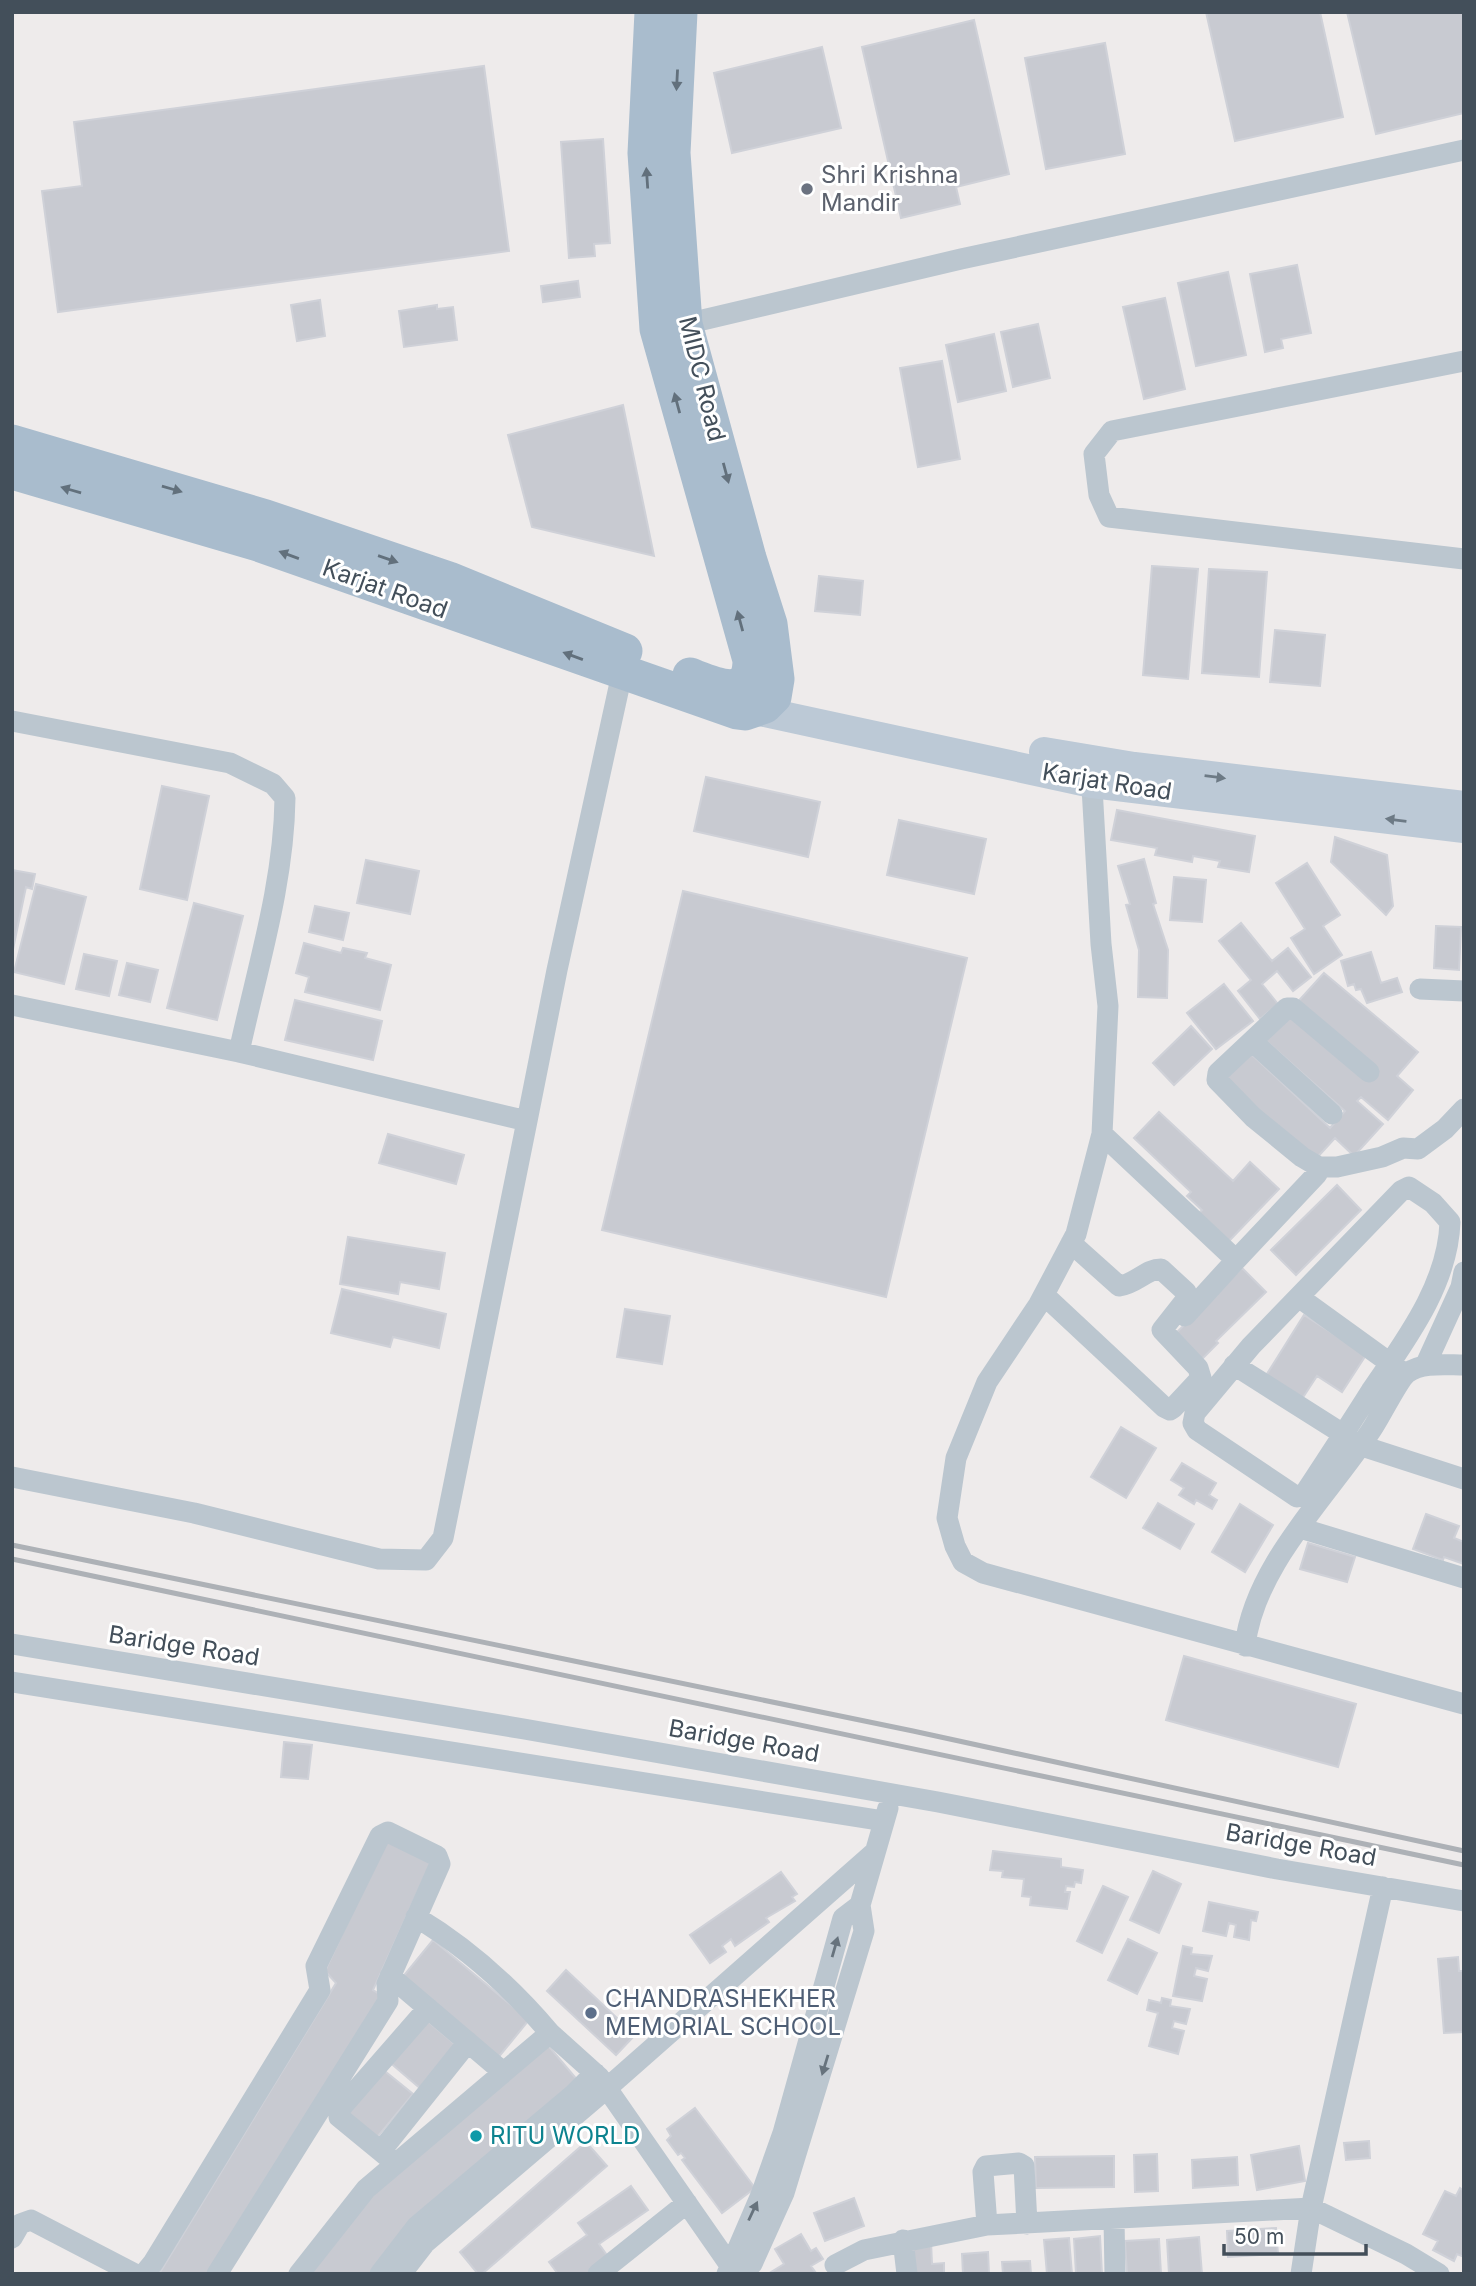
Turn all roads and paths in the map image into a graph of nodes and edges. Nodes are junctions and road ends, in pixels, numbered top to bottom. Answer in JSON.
{"nodes":[{"id":1,"x":652,"y":12,"type":"edge"},
{"id":2,"x":680,"y":12,"type":"edge"},
{"id":3,"x":1464,"y":150,"type":"edge"},
{"id":4,"x":671,"y":327,"type":"junction"},
{"id":5,"x":1464,"y":361,"type":"edge"},
{"id":6,"x":12,"y":442,"type":"edge"},
{"id":7,"x":12,"y":472,"type":"edge"},
{"id":8,"x":1464,"y":559,"type":"edge"},
{"id":9,"x":624,"y":662,"type":"junction"},
{"id":10,"x":750,"y":695,"type":"junction"},
{"id":11,"x":12,"y":721,"type":"edge"},
{"id":12,"x":1091,"y":772,"type":"junction"},
{"id":13,"x":1464,"y":806,"type":"edge"},
{"id":14,"x":1464,"y":828,"type":"edge"},
{"id":15,"x":1420,"y":989,"type":"dead end"},
{"id":16,"x":1464,"y":991,"type":"edge"},
{"id":17,"x":12,"y":1005,"type":"edge"},
{"id":18,"x":1252,"y":1041,"type":"junction"},
{"id":19,"x":239,"y":1052,"type":"junction"},
{"id":20,"x":1369,"y":1072,"type":"dead end"},
{"id":21,"x":1464,"y":1109,"type":"edge"},
{"id":22,"x":1332,"y":1114,"type":"dead end"},
{"id":23,"x":527,"y":1121,"type":"junction"},
{"id":24,"x":1102,"y":1134,"type":"junction"},
{"id":25,"x":1317,"y":1174,"type":"dead end"},
{"id":26,"x":1071,"y":1243,"type":"junction"},
{"id":27,"x":1236,"y":1260,"type":"junction"},
{"id":28,"x":1464,"y":1272,"type":"edge"},
{"id":29,"x":1044,"y":1295,"type":"junction"},
{"id":30,"x":1300,"y":1298,"type":"junction"},
{"id":31,"x":1166,"y":1335,"type":"junction"},
{"id":32,"x":1234,"y":1365,"type":"junction"},
{"id":33,"x":1464,"y":1365,"type":"edge"},
{"id":34,"x":1407,"y":1368,"type":"junction"},
{"id":35,"x":1352,"y":1440,"type":"junction"},
{"id":36,"x":12,"y":1476,"type":"edge"},
{"id":37,"x":1464,"y":1479,"type":"edge"},
{"id":38,"x":1300,"y":1528,"type":"junction"},
{"id":39,"x":1464,"y":1578,"type":"edge"},
{"id":40,"x":12,"y":1644,"type":"edge"},
{"id":41,"x":1245,"y":1646,"type":"junction"},
{"id":42,"x":12,"y":1682,"type":"edge"},
{"id":43,"x":1464,"y":1704,"type":"edge"},
{"id":44,"x":891,"y":1794,"type":"junction"},
{"id":45,"x":884,"y":1821,"type":"junction"},
{"id":46,"x":875,"y":1852,"type":"junction"},
{"id":47,"x":1383,"y":1887,"type":"junction"},
{"id":48,"x":1464,"y":1901,"type":"edge"},
{"id":49,"x":416,"y":1917,"type":"junction"},
{"id":50,"x":390,"y":1976,"type":"junction"},
{"id":51,"x":428,"y":2008,"type":"junction"},
{"id":52,"x":550,"y":2033,"type":"junction"},
{"id":53,"x":468,"y":2042,"type":"junction"},
{"id":54,"x":503,"y":2072,"type":"junction"},
{"id":55,"x":600,"y":2081,"type":"junction"},
{"id":56,"x":388,"y":2157,"type":"junction"},
{"id":57,"x":687,"y":2203,"type":"junction"},
{"id":58,"x":1311,"y":2208,"type":"junction"},
{"id":59,"x":1114,"y":2219,"type":"junction"},
{"id":60,"x":1027,"y":2224,"type":"junction"},
{"id":61,"x":987,"y":2225,"type":"junction"},
{"id":62,"x":12,"y":2238,"type":"edge"},
{"id":63,"x":903,"y":2240,"type":"junction"},
{"id":64,"x":1403,"y":2264,"type":"edge"},
{"id":65,"x":835,"y":2265,"type":"dead end"},
{"id":66,"x":610,"y":2270,"type":"edge"},
{"id":67,"x":733,"y":2271,"type":"edge"},
{"id":68,"x":135,"y":2274,"type":"edge"},
{"id":69,"x":144,"y":2274,"type":"edge"},
{"id":70,"x":217,"y":2274,"type":"edge"},
{"id":71,"x":299,"y":2274,"type":"edge"},
{"id":72,"x":380,"y":2274,"type":"edge"},
{"id":73,"x":401,"y":2274,"type":"edge"},
{"id":74,"x":907,"y":2274,"type":"edge"},
{"id":75,"x":1115,"y":2274,"type":"edge"},
{"id":76,"x":1301,"y":2274,"type":"edge"},
{"id":77,"x":1439,"y":2274,"type":"edge"}],
"edges":[{"from":4,"to":1,"type":"main road","name":"MIDC Road","one_way":true},
{"from":2,"to":4,"type":"main road","name":"MIDC Road","one_way":true},
{"from":3,"to":4,"type":"street"},
{"from":4,"to":10,"type":"main road","name":"MIDC Road"},
{"from":5,"to":8,"type":"street"},
{"from":6,"to":9,"type":"main road","name":"Karjat Road","one_way":true},
{"from":9,"to":7,"type":"main road","name":"Karjat Road","one_way":true},
{"from":9,"to":10,"type":"main road","name":"Karjat Road"},
{"from":9,"to":23,"type":"street"},
{"from":10,"to":12,"type":"main road","name":"Karjat Road"},
{"from":11,"to":19,"type":"street"},
{"from":12,"to":13,"type":"main road","name":"Karjat Road","one_way":true},
{"from":14,"to":12,"type":"main road","name":"Karjat Road","one_way":true},
{"from":12,"to":24,"type":"street"},
{"from":15,"to":16,"type":"street"},
{"from":17,"to":19,"type":"street"},
{"from":18,"to":20,"type":"street"},
{"from":18,"to":21,"type":"street"},
{"from":18,"to":22,"type":"street"},
{"from":19,"to":23,"type":"street"},
{"from":23,"to":36,"type":"street"},
{"from":24,"to":26,"type":"street"},
{"from":24,"to":27,"type":"street"},
{"from":25,"to":27,"type":"street"},
{"from":26,"to":29,"type":"street"},
{"from":26,"to":31,"type":"street"},
{"from":27,"to":31,"type":"street"},
{"from":28,"to":34,"type":"street"},
{"from":29,"to":31,"type":"street"},
{"from":29,"to":41,"type":"street"},
{"from":30,"to":32,"type":"street"},
{"from":30,"to":34,"type":"street"},
{"from":30,"to":34,"type":"street"},
{"from":32,"to":35,"type":"street"},
{"from":32,"to":35,"type":"street"},
{"from":33,"to":34,"type":"street"},
{"from":34,"to":35,"type":"street"},
{"from":35,"to":37,"type":"street"},
{"from":35,"to":38,"type":"street"},
{"from":38,"to":39,"type":"street"},
{"from":38,"to":41,"type":"street"},
{"from":40,"to":44,"type":"street","name":"Baridge Road"},
{"from":41,"to":43,"type":"street"},
{"from":42,"to":45,"type":"street"},
{"from":44,"to":45,"type":"street"},
{"from":44,"to":47,"type":"street","name":"Baridge Road"},
{"from":45,"to":46,"type":"street"},
{"from":46,"to":55,"type":"street"},
{"from":46,"to":67,"type":"street"},
{"from":47,"to":48,"type":"street","name":"Baridge Road"},
{"from":47,"to":58,"type":"street"},
{"from":49,"to":50,"type":"street"},
{"from":49,"to":52,"type":"street"},
{"from":49,"to":69,"type":"street"},
{"from":50,"to":51,"type":"street"},
{"from":50,"to":70,"type":"street"},
{"from":51,"to":53,"type":"street"},
{"from":51,"to":56,"type":"street"},
{"from":52,"to":54,"type":"street"},
{"from":52,"to":55,"type":"street"},
{"from":53,"to":54,"type":"street"},
{"from":53,"to":56,"type":"street"},
{"from":54,"to":56,"type":"street"},
{"from":55,"to":57,"type":"street"},
{"from":55,"to":72,"type":"street"},
{"from":55,"to":73,"type":"street"},
{"from":56,"to":71,"type":"street"},
{"from":57,"to":66,"type":"street"},
{"from":57,"to":67,"type":"street"},
{"from":58,"to":59,"type":"street"},
{"from":58,"to":64,"type":"street"},
{"from":58,"to":76,"type":"street"},
{"from":59,"to":60,"type":"street"},
{"from":59,"to":75,"type":"street"},
{"from":60,"to":61,"type":"street"},
{"from":60,"to":61,"type":"street"},
{"from":61,"to":63,"type":"street"},
{"from":62,"to":68,"type":"street"},
{"from":63,"to":65,"type":"street"},
{"from":63,"to":74,"type":"street"},
{"from":64,"to":77,"type":"street"}]}
